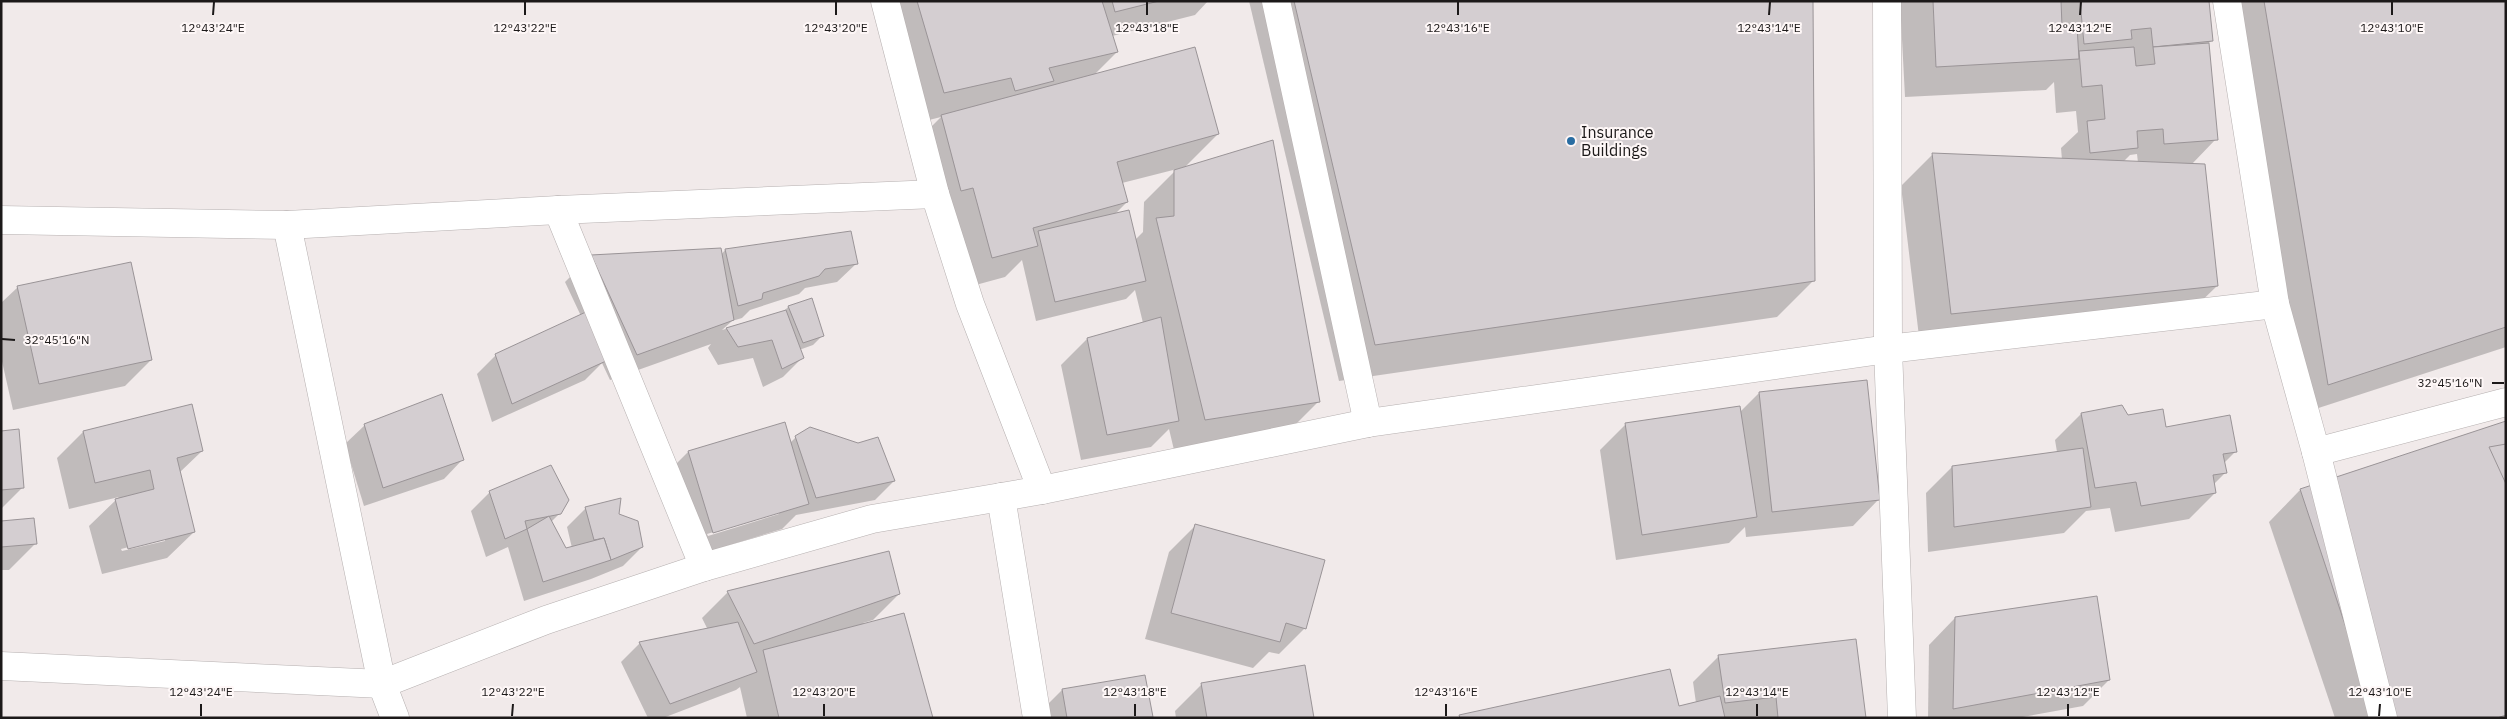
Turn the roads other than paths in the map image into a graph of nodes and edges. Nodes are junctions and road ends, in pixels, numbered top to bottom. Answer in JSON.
{"nodes":[{"id":1,"x":885,"y":1,"type":"edge"},
{"id":2,"x":1276,"y":1,"type":"edge"},
{"id":3,"x":1887,"y":1,"type":"edge"},
{"id":4,"x":2227,"y":1,"type":"edge"},
{"id":5,"x":935,"y":194,"type":"junction"},
{"id":6,"x":558,"y":210,"type":"junction"},
{"id":7,"x":1,"y":220,"type":"edge"},
{"id":8,"x":287,"y":225,"type":"junction"},
{"id":9,"x":2275,"y":304,"type":"junction"},
{"id":10,"x":1888,"y":349,"type":"junction"},
{"id":11,"x":2506,"y":402,"type":"edge"},
{"id":12,"x":1368,"y":423,"type":"junction"},
{"id":13,"x":2316,"y":452,"type":"junction"},
{"id":14,"x":1042,"y":490,"type":"junction"},
{"id":15,"x":1001,"y":497,"type":"junction"},
{"id":16,"x":704,"y":567,"type":"junction"},
{"id":17,"x":1,"y":666,"type":"edge"},
{"id":18,"x":382,"y":684,"type":"junction"},
{"id":19,"x":395,"y":718,"type":"edge"},
{"id":20,"x":1037,"y":718,"type":"edge"},
{"id":21,"x":1902,"y":718,"type":"edge"},
{"id":22,"x":2383,"y":718,"type":"edge"}],
"edges":[{"from":1,"to":5,"type":"street"},
{"from":2,"to":12,"type":"street"},
{"from":3,"to":10,"type":"street"},
{"from":4,"to":9,"type":"street"},
{"from":5,"to":6,"type":"street"},
{"from":5,"to":14,"type":"street"},
{"from":6,"to":8,"type":"street"},
{"from":6,"to":16,"type":"street"},
{"from":7,"to":8,"type":"street"},
{"from":8,"to":18,"type":"street"},
{"from":9,"to":10,"type":"street"},
{"from":9,"to":13,"type":"street"},
{"from":10,"to":12,"type":"street"},
{"from":10,"to":21,"type":"street"},
{"from":11,"to":13,"type":"street"},
{"from":12,"to":14,"type":"street"},
{"from":13,"to":22,"type":"street"},
{"from":14,"to":15,"type":"street"},
{"from":15,"to":16,"type":"street"},
{"from":15,"to":20,"type":"street"},
{"from":16,"to":18,"type":"street"},
{"from":17,"to":18,"type":"street"},
{"from":18,"to":19,"type":"street"}]}
